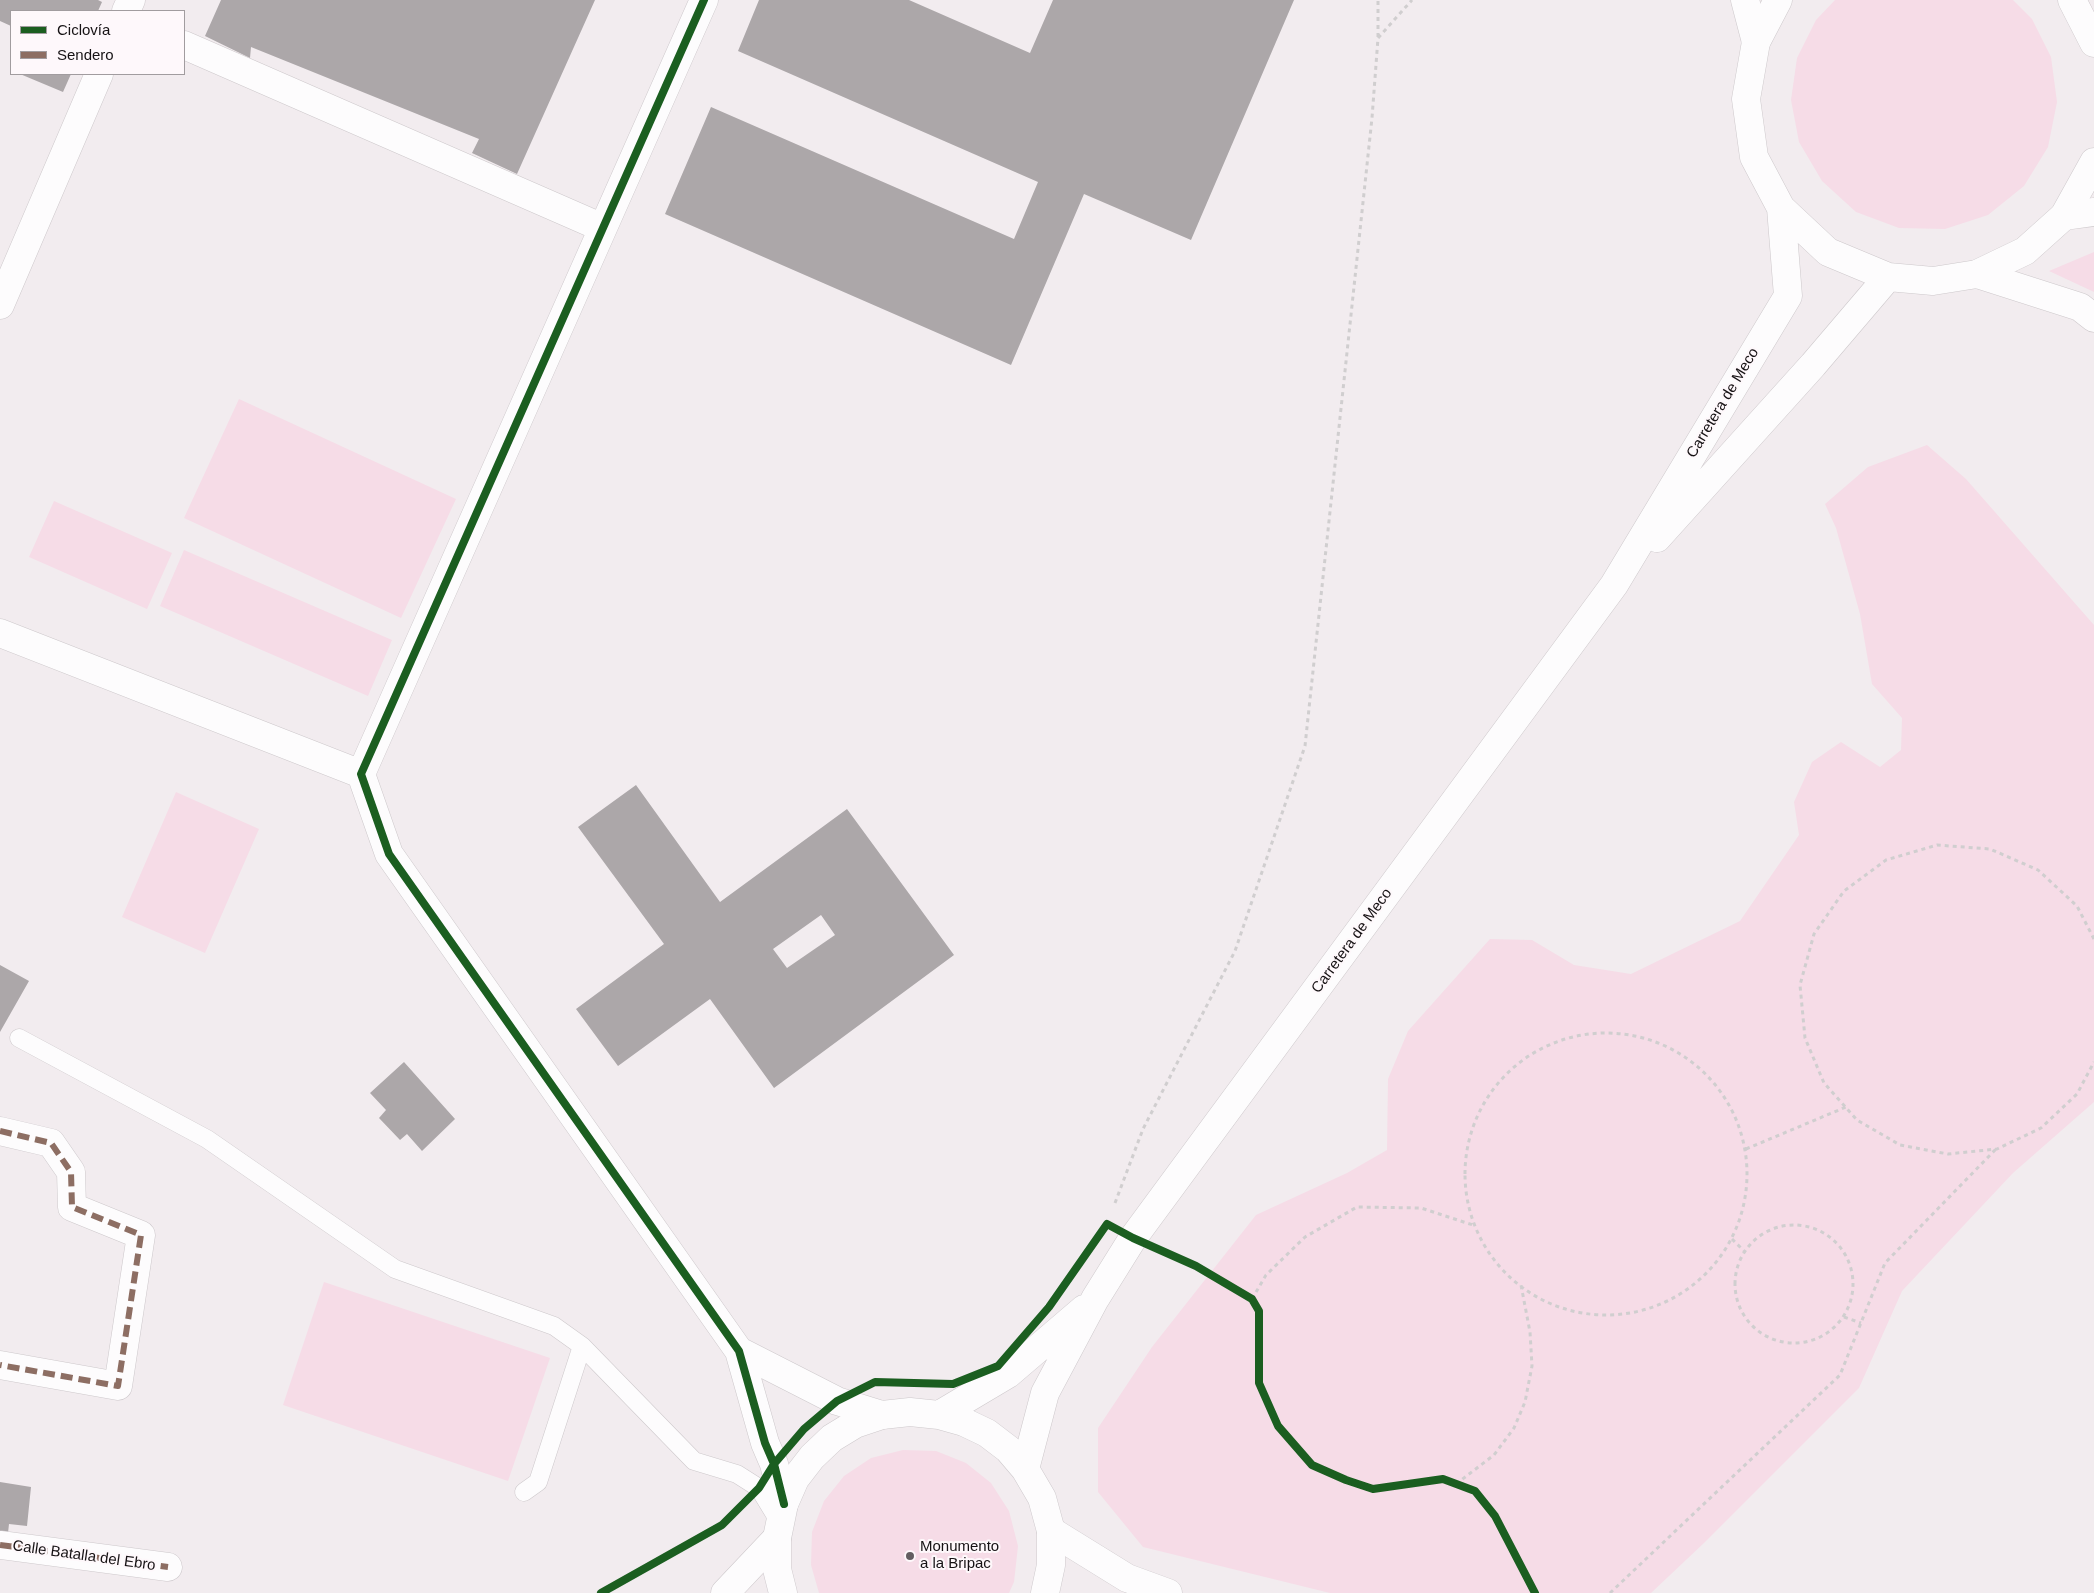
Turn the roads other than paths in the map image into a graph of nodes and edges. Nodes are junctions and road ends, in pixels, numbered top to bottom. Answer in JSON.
{"nodes":[{"id":1,"x":704,"y":0,"type":"edge"},
{"id":2,"x":1745,"y":0,"type":"edge"},
{"id":3,"x":1778,"y":0,"type":"edge"},
{"id":4,"x":2072,"y":0,"type":"edge"},
{"id":5,"x":2094,"y":39,"type":"edge"},
{"id":6,"x":1756,"y":42,"type":"junction"},
{"id":7,"x":185,"y":46,"type":"edge"},
{"id":8,"x":99,"y":75,"type":"edge"},
{"id":9,"x":2094,"y":162,"type":"edge"},
{"id":10,"x":1781,"y":208,"type":"junction"},
{"id":11,"x":2094,"y":212,"type":"edge"},
{"id":12,"x":2064,"y":216,"type":"junction"},
{"id":13,"x":603,"y":228,"type":"junction"},
{"id":14,"x":1977,"y":274,"type":"junction"},
{"id":15,"x":1888,"y":277,"type":"junction"},
{"id":16,"x":0,"y":305,"type":"edge"},
{"id":17,"x":2094,"y":318,"type":"edge"},
{"id":18,"x":1614,"y":585,"type":"junction"},
{"id":19,"x":0,"y":633,"type":"edge"},
{"id":20,"x":361,"y":774,"type":"junction"},
{"id":21,"x":19,"y":1038,"type":"dead end"},
{"id":22,"x":0,"y":1130,"type":"edge"},
{"id":23,"x":1094,"y":1299,"type":"junction"},
{"id":24,"x":582,"y":1346,"type":"junction"},
{"id":25,"x":739,"y":1351,"type":"junction"},
{"id":26,"x":0,"y":1365,"type":"edge"},
{"id":27,"x":882,"y":1415,"type":"junction"},
{"id":28,"x":939,"y":1415,"type":"junction"},
{"id":29,"x":1025,"y":1469,"type":"junction"},
{"id":30,"x":524,"y":1492,"type":"dead end"},
{"id":31,"x":780,"y":1521,"type":"junction"},
{"id":32,"x":1050,"y":1531,"type":"junction"},
{"id":33,"x":0,"y":1545,"type":"edge"},
{"id":34,"x":168,"y":1567,"type":"dead end"},
{"id":35,"x":725,"y":1593,"type":"edge"},
{"id":36,"x":783,"y":1593,"type":"edge"},
{"id":37,"x":1045,"y":1593,"type":"edge"},
{"id":38,"x":1168,"y":1593,"type":"edge"}],
"edges":[{"from":1,"to":13,"type":"main road"},
{"from":2,"to":6,"type":"main road"},
{"from":3,"to":6,"type":"main road"},
{"from":4,"to":5,"type":"main road"},
{"from":6,"to":10,"type":"main road"},
{"from":7,"to":13,"type":"main road"},
{"from":8,"to":16,"type":"main road"},
{"from":9,"to":12,"type":"main road"},
{"from":10,"to":15,"type":"main road"},
{"from":10,"to":18,"type":"main road","name":"Carretera de Meco"},
{"from":11,"to":12,"type":"main road"},
{"from":12,"to":14,"type":"main road"},
{"from":13,"to":20,"type":"main road"},
{"from":14,"to":15,"type":"main road"},
{"from":14,"to":17,"type":"main road"},
{"from":15,"to":18,"type":"main road","name":"Carretera de Meco"},
{"from":18,"to":23,"type":"main road","name":"Carretera de Meco"},
{"from":19,"to":20,"type":"main road"},
{"from":20,"to":25,"type":"main road"},
{"from":21,"to":24,"type":"lane"},
{"from":22,"to":26,"type":"main road"},
{"from":23,"to":28,"type":"main road"},
{"from":23,"to":29,"type":"main road"},
{"from":24,"to":30,"type":"lane"},
{"from":24,"to":31,"type":"lane"},
{"from":25,"to":27,"type":"main road"},
{"from":25,"to":31,"type":"main road"},
{"from":27,"to":28,"type":"main road"},
{"from":27,"to":31,"type":"main road"},
{"from":28,"to":29,"type":"main road"},
{"from":29,"to":32,"type":"main road"},
{"from":31,"to":35,"type":"main road"},
{"from":31,"to":36,"type":"main road"},
{"from":32,"to":37,"type":"main road"},
{"from":32,"to":38,"type":"main road"},
{"from":33,"to":34,"type":"main road","name":"Calle Batalla del Ebro"}]}
